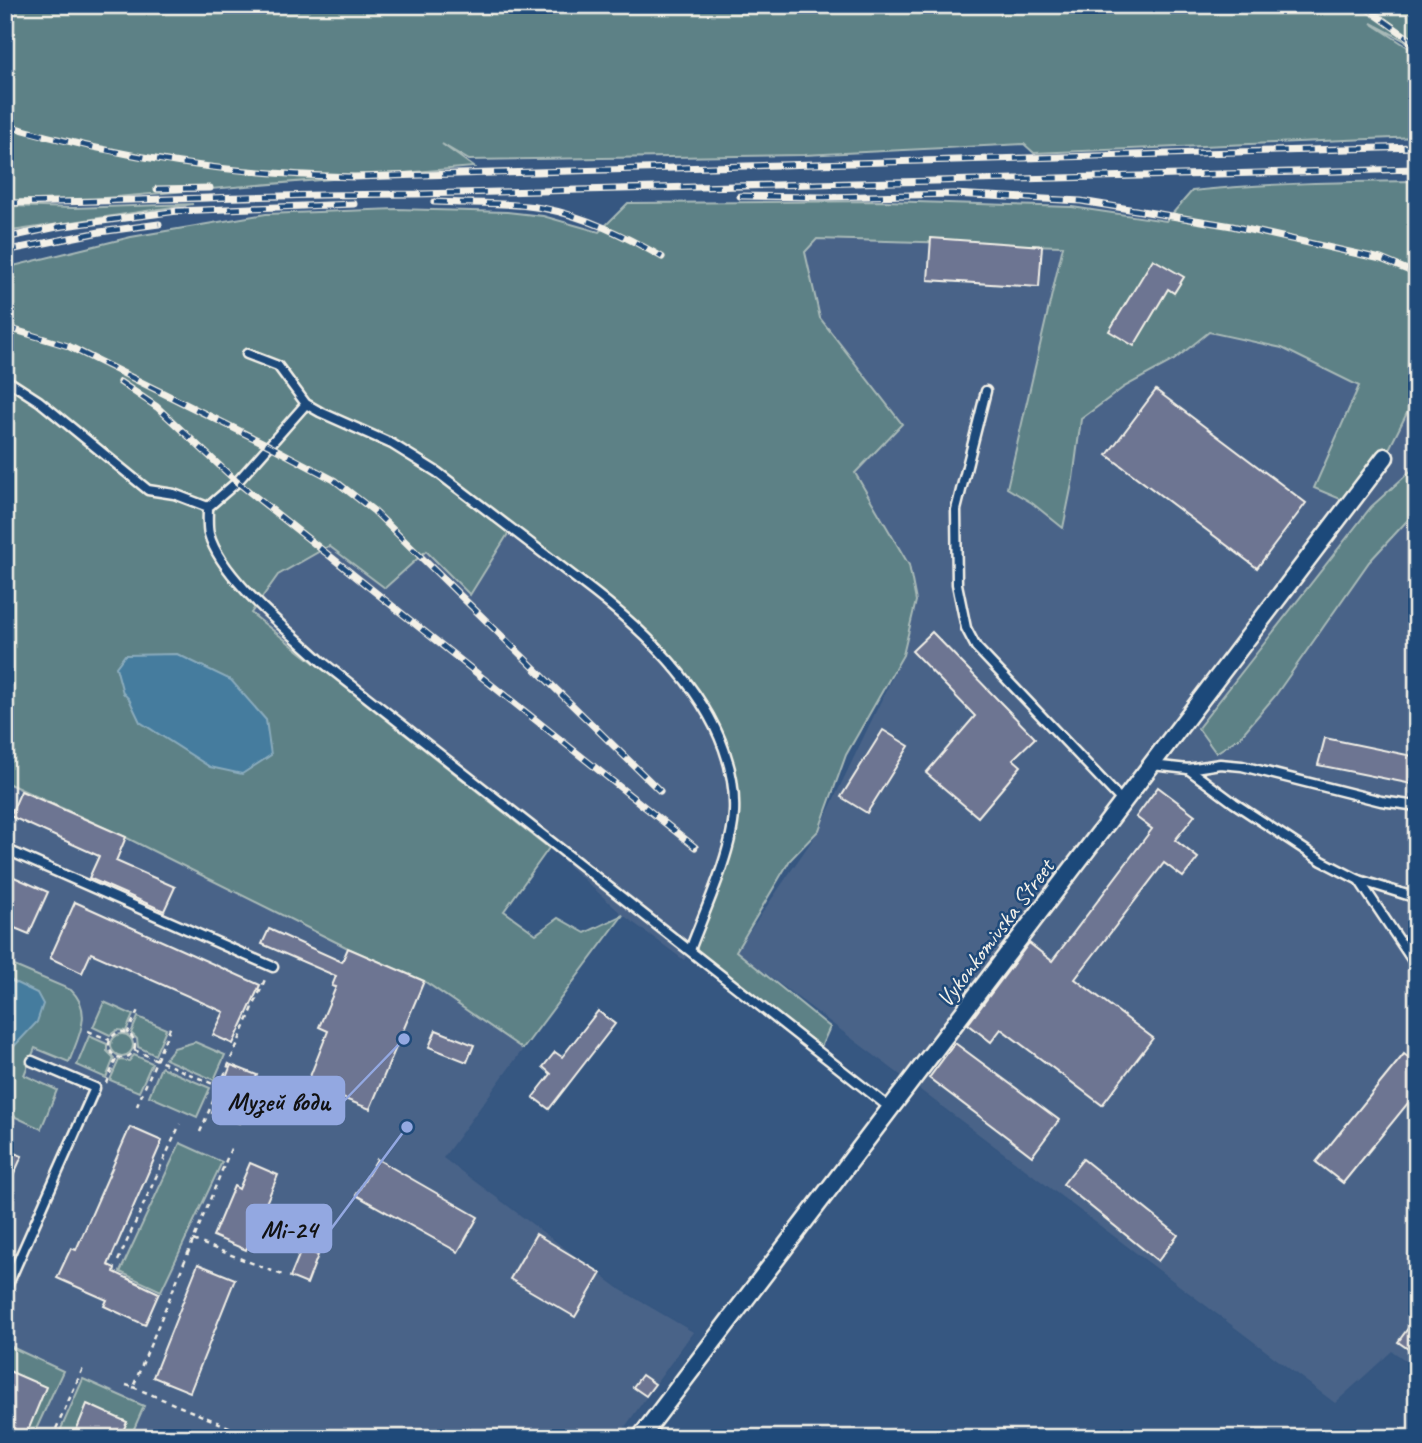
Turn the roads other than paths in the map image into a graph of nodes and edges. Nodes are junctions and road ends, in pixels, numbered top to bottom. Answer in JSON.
{"nodes":[{"id":1,"x":247,"y":354,"type":"dead end"},
{"id":2,"x":5,"y":379,"type":"edge"},
{"id":3,"x":986,"y":391,"type":"dead end"},
{"id":4,"x":306,"y":404,"type":"junction"},
{"id":5,"x":1385,"y":457,"type":"dead end"},
{"id":6,"x":208,"y":507,"type":"junction"},
{"id":7,"x":1151,"y":765,"type":"junction"},
{"id":8,"x":1188,"y":769,"type":"junction"},
{"id":9,"x":1123,"y":802,"type":"junction"},
{"id":10,"x":1417,"y":806,"type":"edge"},
{"id":11,"x":5,"y":849,"type":"edge"},
{"id":12,"x":1359,"y":880,"type":"junction"},
{"id":13,"x":1417,"y":898,"type":"edge"},
{"id":14,"x":690,"y":950,"type":"junction"},
{"id":15,"x":271,"y":967,"type":"road end"},
{"id":16,"x":1417,"y":967,"type":"edge"},
{"id":17,"x":32,"y":1061,"type":"dead end"},
{"id":18,"x":890,"y":1108,"type":"junction"},
{"id":19,"x":5,"y":1291,"type":"edge"},
{"id":20,"x":640,"y":1438,"type":"edge"}],
"edges":[{"from":1,"to":4,"type":"lane"},
{"from":2,"to":6,"type":"lane"},
{"from":3,"to":9,"type":"lane"},
{"from":4,"to":6,"type":"lane"},
{"from":4,"to":14,"type":"lane"},
{"from":5,"to":7,"type":"street","name":"Vykonkomivska Street"},
{"from":6,"to":14,"type":"lane"},
{"from":7,"to":8,"type":"lane"},
{"from":7,"to":9,"type":"street","name":"Vykonkomivska Street"},
{"from":8,"to":10,"type":"lane"},
{"from":8,"to":12,"type":"lane"},
{"from":9,"to":18,"type":"street","name":"Vykonkomivska Street"},
{"from":11,"to":15,"type":"lane"},
{"from":12,"to":13,"type":"lane"},
{"from":12,"to":16,"type":"lane"},
{"from":14,"to":18,"type":"lane"},
{"from":17,"to":19,"type":"lane"},
{"from":18,"to":20,"type":"street","name":"Vykonkomivska Street"}]}
